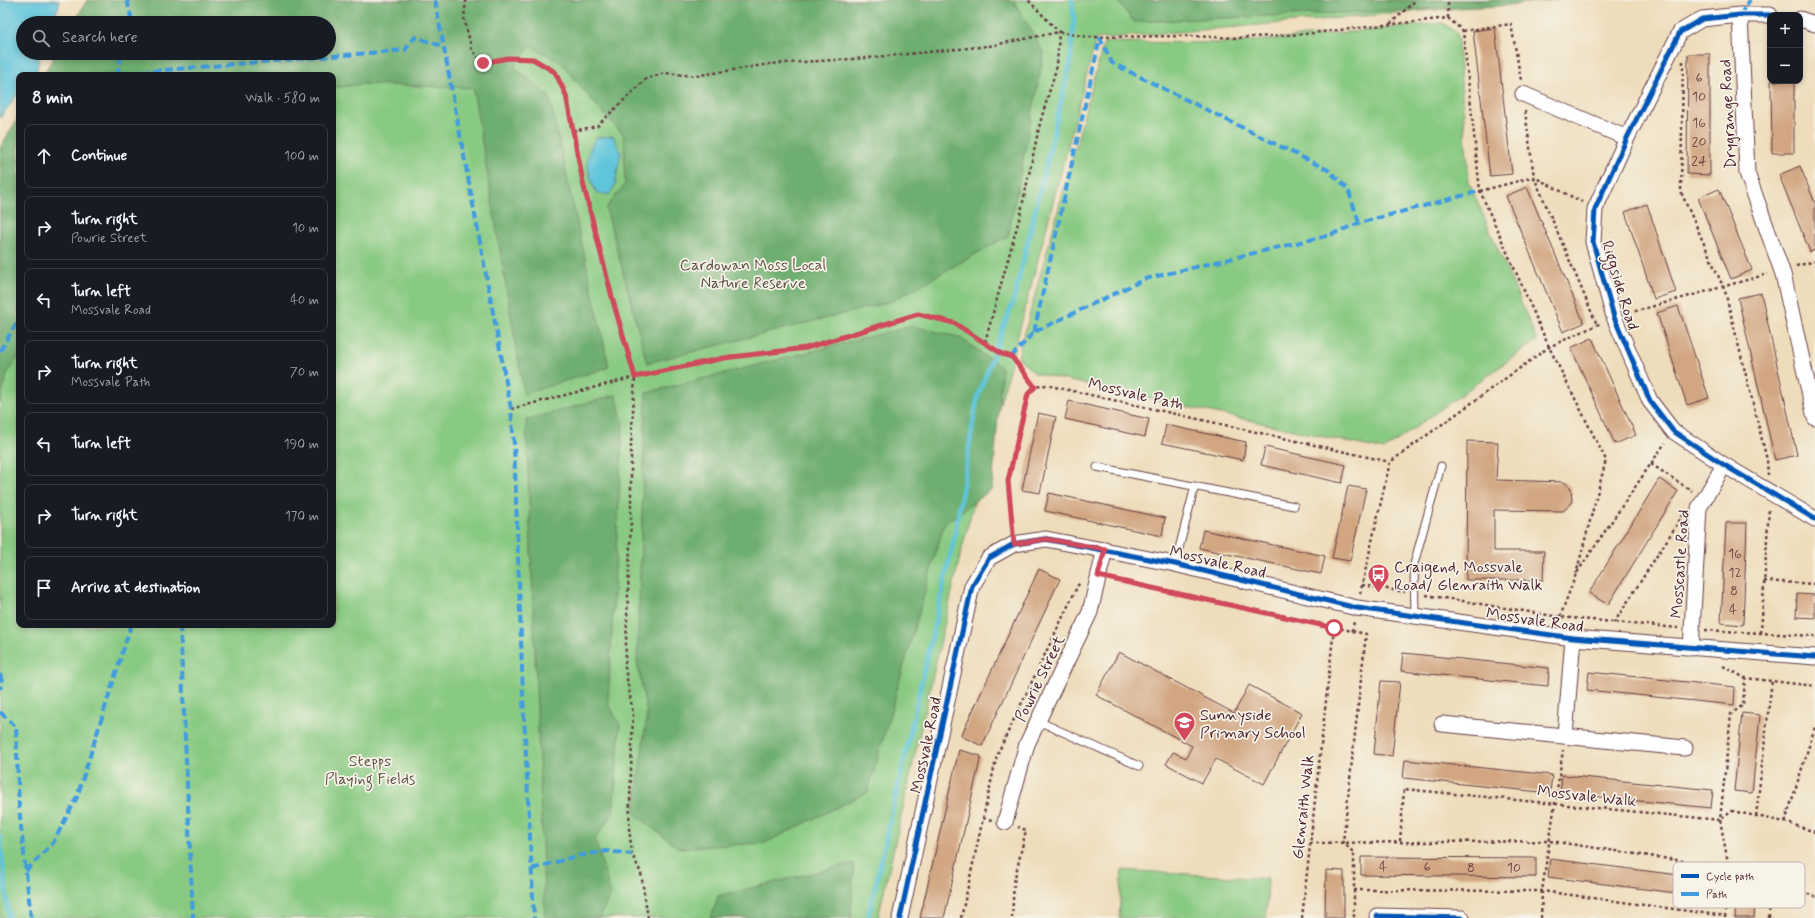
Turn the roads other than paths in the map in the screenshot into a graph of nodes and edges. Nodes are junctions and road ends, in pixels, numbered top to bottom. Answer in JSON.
{"nodes":[{"id":1,"x":1740,"y":15,"type":"junction"},
{"id":2,"x":1767,"y":15,"type":"edge"},
{"id":3,"x":1803,"y":20,"type":"edge"},
{"id":4,"x":1815,"y":24,"type":"edge"},
{"id":5,"x":1523,"y":94,"type":"road end"},
{"id":6,"x":1627,"y":138,"type":"junction"},
{"id":7,"x":1815,"y":418,"type":"edge"},
{"id":8,"x":1724,"y":465,"type":"junction"},
{"id":9,"x":1441,"y":466,"type":"dead end"},
{"id":10,"x":1097,"y":467,"type":"dead end"},
{"id":11,"x":1195,"y":486,"type":"junction"},
{"id":12,"x":1294,"y":506,"type":"dead end"},
{"id":13,"x":1815,"y":519,"type":"edge"},
{"id":14,"x":1105,"y":549,"type":"junction"},
{"id":15,"x":1175,"y":564,"type":"junction"},
{"id":16,"x":1415,"y":616,"type":"junction"},
{"id":17,"x":1573,"y":638,"type":"junction"},
{"id":18,"x":1691,"y":648,"type":"junction"},
{"id":19,"x":1815,"y":657,"type":"edge"},
{"id":20,"x":1038,"y":720,"type":"junction"},
{"id":21,"x":1442,"y":724,"type":"dead end"},
{"id":22,"x":1565,"y":736,"type":"junction"},
{"id":23,"x":1685,"y":748,"type":"dead end"},
{"id":24,"x":1139,"y":766,"type":"dead end"},
{"id":25,"x":1005,"y":822,"type":"road end"},
{"id":26,"x":1376,"y":916,"type":"dead end"},
{"id":27,"x":900,"y":918,"type":"edge"},
{"id":28,"x":1462,"y":918,"type":"edge"}],
"edges":[{"from":1,"to":2,"type":"street","name":"Riggside Road"},
{"from":1,"to":6,"type":"street","name":"Riggside Road"},
{"from":1,"to":7,"type":"street","name":"Drygrange Road"},
{"from":3,"to":4,"type":"street"},
{"from":5,"to":6,"type":"street"},
{"from":6,"to":8,"type":"street","name":"Riggside Road"},
{"from":8,"to":13,"type":"street","name":"Riggside Road"},
{"from":8,"to":18,"type":"street","name":"Mosscastle Road"},
{"from":9,"to":16,"type":"lane"},
{"from":10,"to":11,"type":"lane"},
{"from":11,"to":12,"type":"lane"},
{"from":11,"to":15,"type":"lane"},
{"from":14,"to":15,"type":"street","name":"Mossvale Road"},
{"from":14,"to":20,"type":"street","name":"Powrie Street"},
{"from":14,"to":27,"type":"street","name":"Mossvale Road"},
{"from":15,"to":16,"type":"street","name":"Mossvale Road"},
{"from":16,"to":17,"type":"street","name":"Mossvale Road"},
{"from":17,"to":18,"type":"street","name":"Mossvale Road"},
{"from":17,"to":22,"type":"street"},
{"from":18,"to":19,"type":"street","name":"Mossvale Road"},
{"from":20,"to":24,"type":"lane"},
{"from":20,"to":25,"type":"street","name":"Powrie Street"},
{"from":21,"to":22,"type":"street"},
{"from":22,"to":23,"type":"street"},
{"from":26,"to":28,"type":"street"}]}
